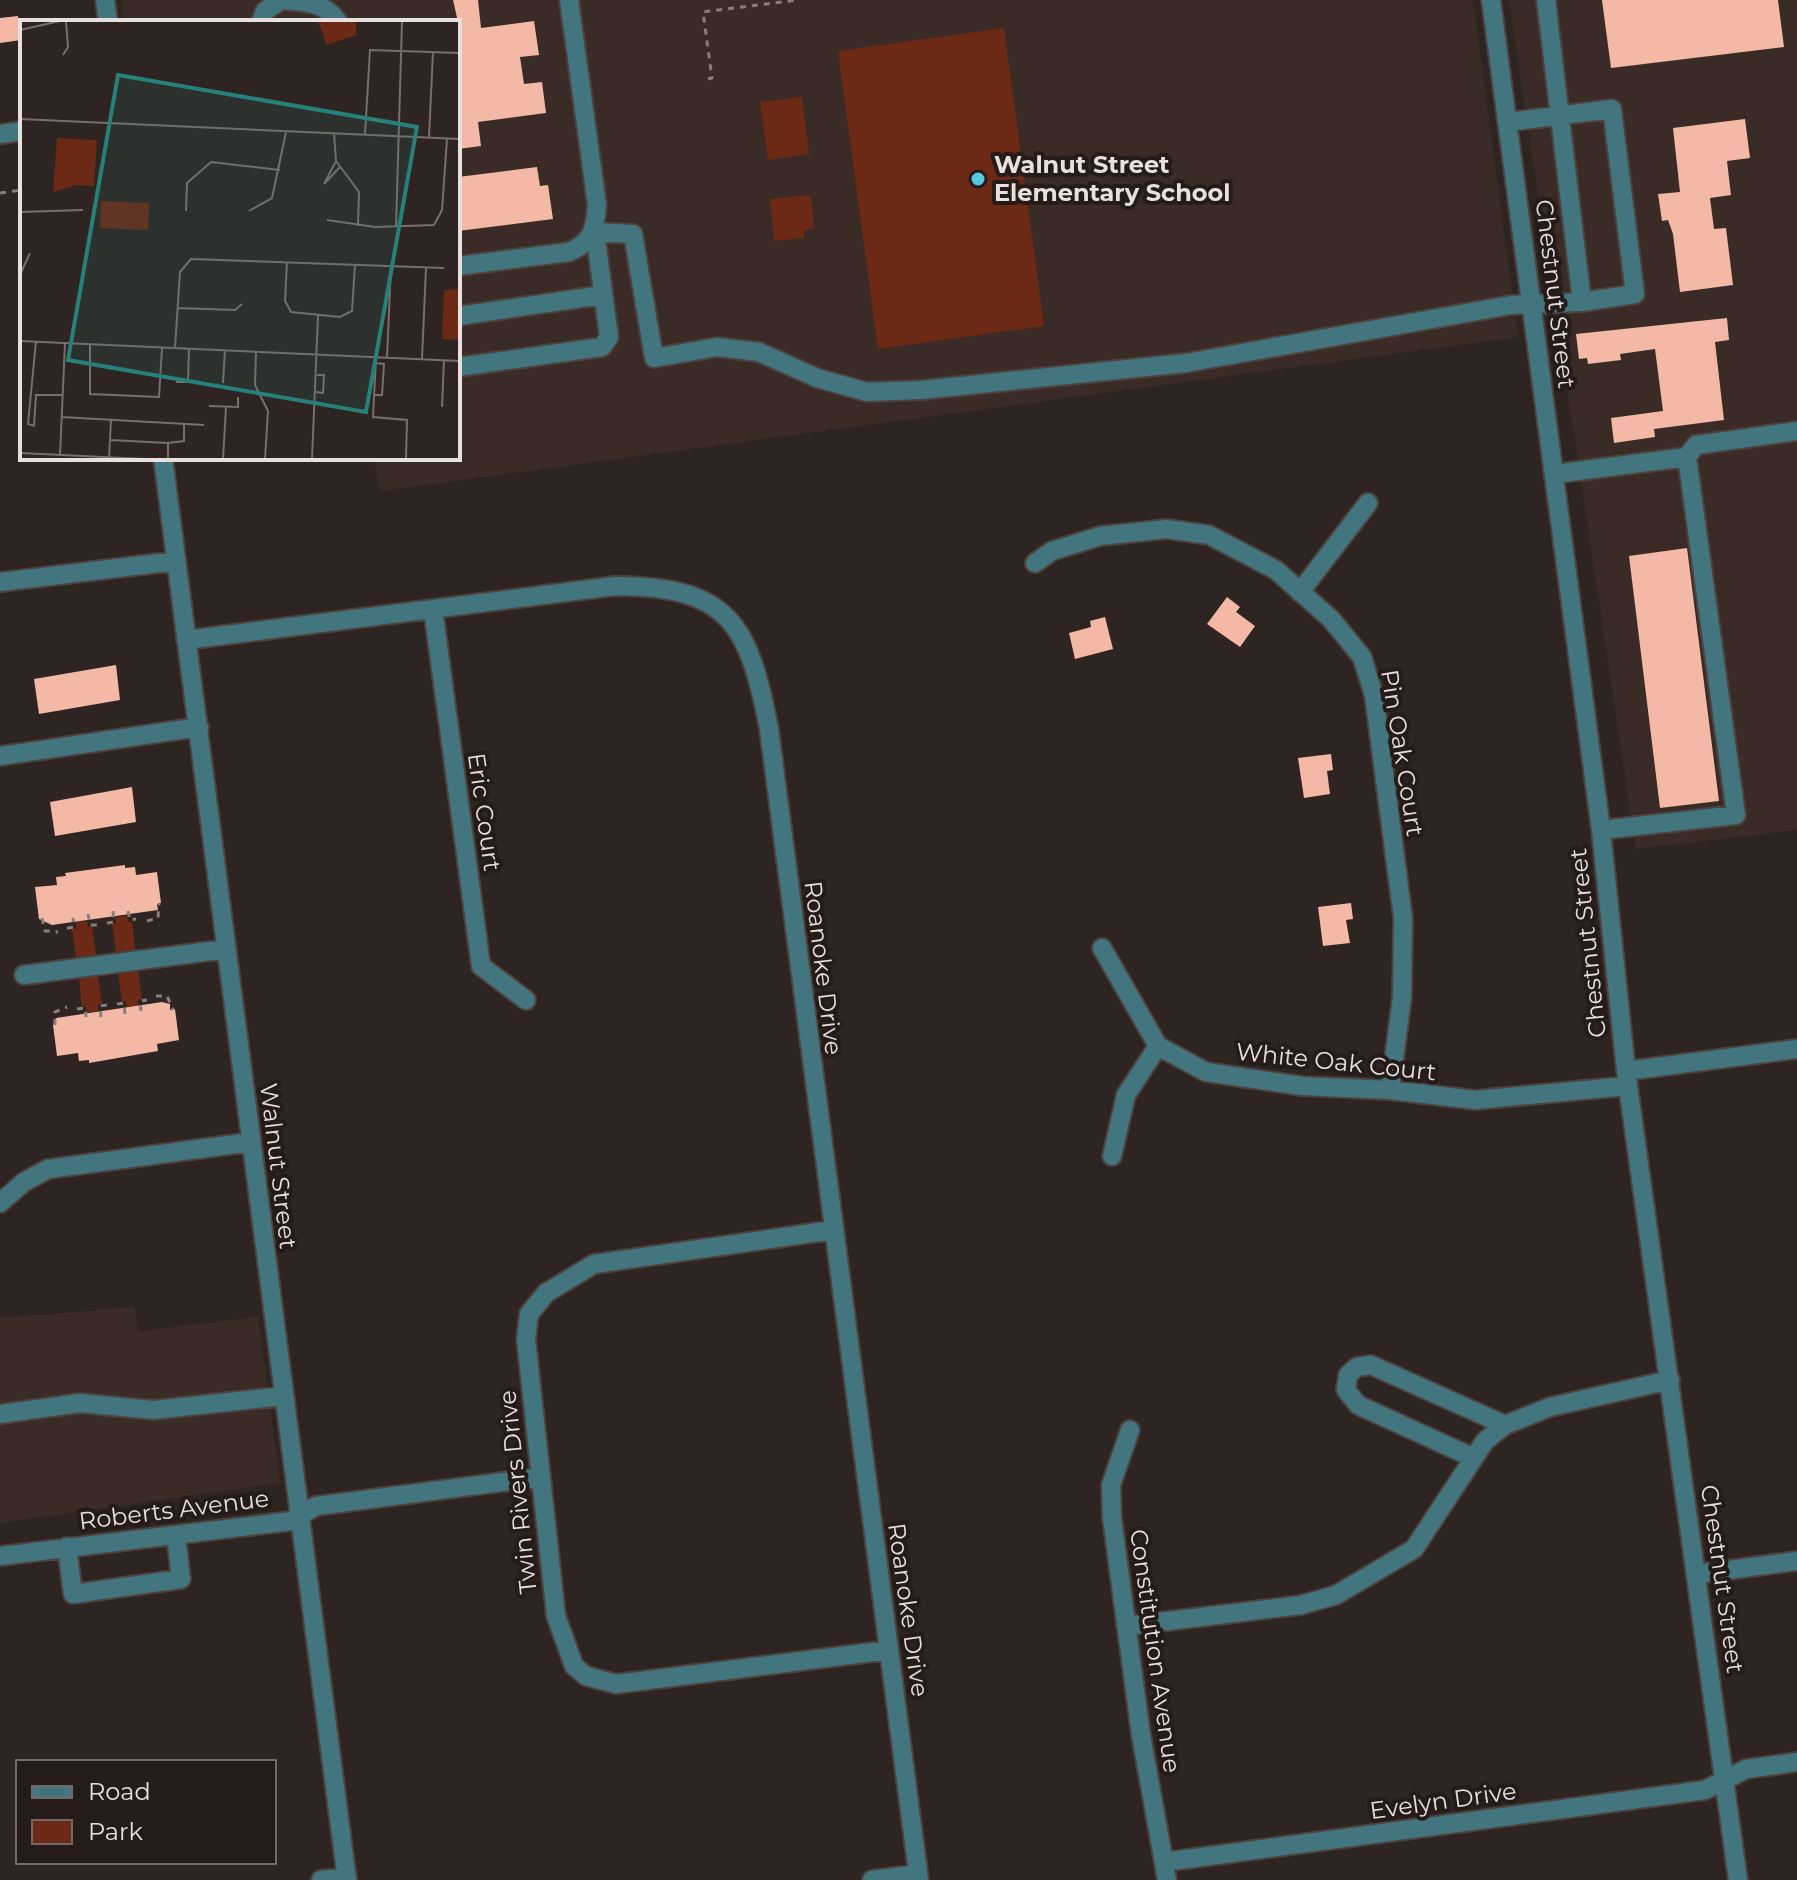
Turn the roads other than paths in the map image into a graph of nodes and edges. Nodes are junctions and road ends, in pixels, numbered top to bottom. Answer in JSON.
{"nodes":[{"id":1,"x":105,"y":0,"type":"edge"},
{"id":2,"x":282,"y":0,"type":"edge"},
{"id":3,"x":569,"y":0,"type":"edge"},
{"id":4,"x":1491,"y":0,"type":"edge"},
{"id":5,"x":1546,"y":0,"type":"edge"},
{"id":6,"x":108,"y":20,"type":"edge"},
{"id":7,"x":262,"y":20,"type":"edge"},
{"id":8,"x":336,"y":20,"type":"edge"},
{"id":9,"x":1560,"y":115,"type":"junction"},
{"id":10,"x":1508,"y":122,"type":"junction"},
{"id":11,"x":20,"y":131,"type":"edge"},
{"id":12,"x":0,"y":134,"type":"edge"},
{"id":13,"x":595,"y":232,"type":"junction"},
{"id":14,"x":460,"y":266,"type":"edge"},
{"id":15,"x":603,"y":295,"type":"junction"},
{"id":16,"x":1582,"y":302,"type":"junction"},
{"id":17,"x":1532,"y":306,"type":"junction"},
{"id":18,"x":460,"y":316,"type":"edge"},
{"id":19,"x":460,"y":367,"type":"edge"},
{"id":20,"x":1797,"y":431,"type":"edge"},
{"id":21,"x":1687,"y":457,"type":"junction"},
{"id":22,"x":163,"y":460,"type":"edge"},
{"id":23,"x":1554,"y":474,"type":"junction"},
{"id":24,"x":1368,"y":503,"type":"dead end"},
{"id":25,"x":176,"y":561,"type":"junction"},
{"id":26,"x":1035,"y":563,"type":"dead end"},
{"id":27,"x":0,"y":582,"type":"edge"},
{"id":28,"x":1300,"y":592,"type":"junction"},
{"id":29,"x":433,"y":609,"type":"junction"},
{"id":30,"x":186,"y":640,"type":"junction"},
{"id":31,"x":199,"y":727,"type":"junction"},
{"id":32,"x":0,"y":756,"type":"edge"},
{"id":33,"x":1601,"y":830,"type":"junction"},
{"id":34,"x":1102,"y":948,"type":"dead end"},
{"id":35,"x":226,"y":949,"type":"junction"},
{"id":36,"x":24,"y":975,"type":"dead end"},
{"id":37,"x":526,"y":1000,"type":"dead end"},
{"id":38,"x":1158,"y":1046,"type":"junction"},
{"id":39,"x":1797,"y":1049,"type":"edge"},
{"id":40,"x":1627,"y":1079,"type":"junction"},
{"id":41,"x":1390,"y":1090,"type":"junction"},
{"id":42,"x":251,"y":1142,"type":"junction"},
{"id":43,"x":1112,"y":1156,"type":"dead end"},
{"id":44,"x":0,"y":1203,"type":"edge"},
{"id":45,"x":833,"y":1230,"type":"junction"},
{"id":46,"x":1670,"y":1380,"type":"junction"},
{"id":47,"x":284,"y":1396,"type":"junction"},
{"id":48,"x":0,"y":1414,"type":"edge"},
{"id":49,"x":1505,"y":1425,"type":"junction"},
{"id":50,"x":1130,"y":1430,"type":"dead end"},
{"id":51,"x":1474,"y":1458,"type":"junction"},
{"id":52,"x":541,"y":1477,"type":"junction"},
{"id":53,"x":300,"y":1515,"type":"junction"},
{"id":54,"x":176,"y":1535,"type":"junction"},
{"id":55,"x":67,"y":1547,"type":"junction"},
{"id":56,"x":0,"y":1556,"type":"edge"},
{"id":57,"x":1797,"y":1561,"type":"edge"},
{"id":58,"x":1697,"y":1574,"type":"junction"},
{"id":59,"x":1126,"y":1626,"type":"junction"},
{"id":60,"x":889,"y":1650,"type":"junction"},
{"id":61,"x":1797,"y":1762,"type":"edge"},
{"id":62,"x":1725,"y":1779,"type":"junction"},
{"id":63,"x":1166,"y":1871,"type":"edge"},
{"id":64,"x":919,"y":1877,"type":"edge"},
{"id":65,"x":347,"y":1878,"type":"edge"},
{"id":66,"x":321,"y":1880,"type":"edge"},
{"id":67,"x":872,"y":1880,"type":"edge"},
{"id":68,"x":1738,"y":1880,"type":"edge"}],
"edges":[{"from":1,"to":6,"type":"street"},
{"from":2,"to":7,"type":"street"},
{"from":2,"to":8,"type":"street"},
{"from":3,"to":13,"type":"street"},
{"from":4,"to":10,"type":"street","name":"Chestnut Street"},
{"from":5,"to":9,"type":"street"},
{"from":9,"to":10,"type":"street"},
{"from":9,"to":16,"type":"street"},
{"from":9,"to":16,"type":"street"},
{"from":10,"to":17,"type":"street","name":"Chestnut Street"},
{"from":11,"to":12,"type":"street"},
{"from":13,"to":14,"type":"street"},
{"from":13,"to":15,"type":"street"},
{"from":13,"to":17,"type":"street"},
{"from":15,"to":18,"type":"street"},
{"from":15,"to":19,"type":"street"},
{"from":16,"to":17,"type":"street"},
{"from":17,"to":23,"type":"street","name":"Chestnut Street"},
{"from":20,"to":21,"type":"street"},
{"from":21,"to":23,"type":"street"},
{"from":21,"to":33,"type":"street"},
{"from":22,"to":25,"type":"street","name":"Walnut Street"},
{"from":23,"to":33,"type":"street","name":"Chestnut Street"},
{"from":24,"to":28,"type":"street"},
{"from":25,"to":27,"type":"street"},
{"from":25,"to":30,"type":"street","name":"Walnut Street"},
{"from":26,"to":28,"type":"street","name":"Pin Oak Court"},
{"from":28,"to":41,"type":"street","name":"Pin Oak Court"},
{"from":29,"to":30,"type":"street","name":"Roanoke Drive"},
{"from":29,"to":37,"type":"street","name":"Eric Court"},
{"from":29,"to":45,"type":"street","name":"Roanoke Drive"},
{"from":30,"to":31,"type":"street","name":"Walnut Street"},
{"from":31,"to":32,"type":"street"},
{"from":31,"to":35,"type":"street","name":"Walnut Street"},
{"from":33,"to":40,"type":"street","name":"Chestnut Street"},
{"from":34,"to":38,"type":"street"},
{"from":35,"to":36,"type":"street"},
{"from":35,"to":42,"type":"street","name":"Walnut Street"},
{"from":38,"to":41,"type":"street","name":"White Oak Court"},
{"from":38,"to":43,"type":"street"},
{"from":39,"to":40,"type":"street","name":"White Oak Court"},
{"from":40,"to":41,"type":"street","name":"White Oak Court"},
{"from":40,"to":46,"type":"street","name":"Chestnut Street"},
{"from":42,"to":44,"type":"street"},
{"from":42,"to":47,"type":"street","name":"Walnut Street"},
{"from":45,"to":52,"type":"street","name":"Twin Rivers Drive"},
{"from":45,"to":60,"type":"street","name":"Roanoke Drive"},
{"from":46,"to":49,"type":"street"},
{"from":46,"to":58,"type":"street","name":"Chestnut Street"},
{"from":47,"to":48,"type":"street"},
{"from":47,"to":53,"type":"street","name":"Walnut Street"},
{"from":49,"to":51,"type":"street"},
{"from":49,"to":51,"type":"street"},
{"from":50,"to":59,"type":"street","name":"Constitution Avenue"},
{"from":51,"to":59,"type":"street"},
{"from":52,"to":53,"type":"street","name":"Roberts Avenue"},
{"from":52,"to":60,"type":"street","name":"Twin Rivers Drive"},
{"from":53,"to":54,"type":"street","name":"Roberts Avenue"},
{"from":53,"to":65,"type":"street","name":"Walnut Street"},
{"from":54,"to":55,"type":"street","name":"Roberts Avenue"},
{"from":54,"to":55,"type":"street"},
{"from":55,"to":56,"type":"street","name":"Roberts Avenue"},
{"from":57,"to":58,"type":"street"},
{"from":58,"to":62,"type":"street","name":"Chestnut Street"},
{"from":59,"to":63,"type":"street","name":"Constitution Avenue"},
{"from":60,"to":64,"type":"street","name":"Roanoke Drive"},
{"from":61,"to":62,"type":"street","name":"Evelyn Drive"},
{"from":62,"to":63,"type":"street","name":"Evelyn Drive"},
{"from":62,"to":68,"type":"street","name":"Chestnut Street"},
{"from":64,"to":67,"type":"street"},
{"from":65,"to":66,"type":"street"}]}
